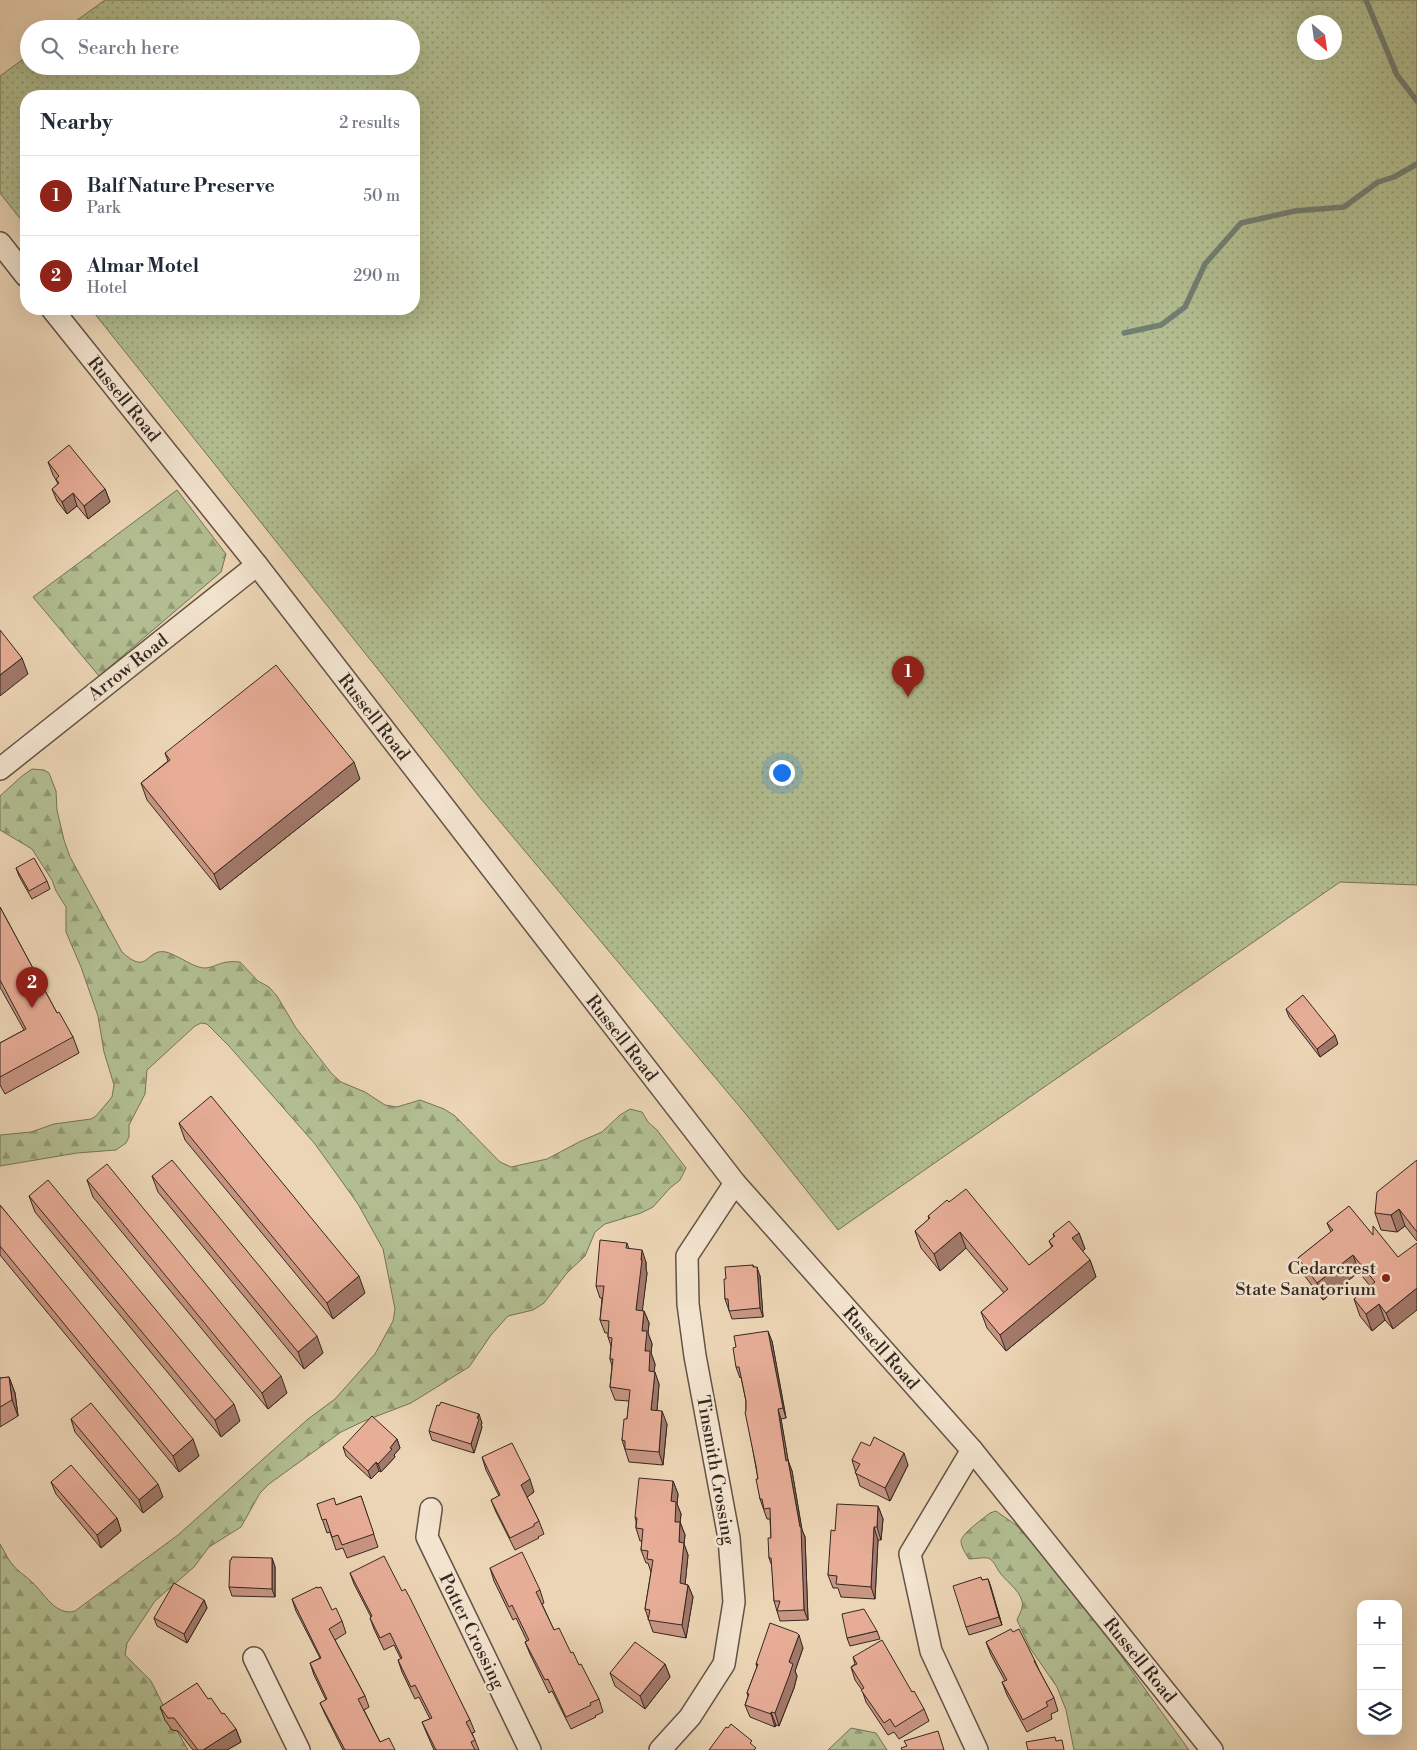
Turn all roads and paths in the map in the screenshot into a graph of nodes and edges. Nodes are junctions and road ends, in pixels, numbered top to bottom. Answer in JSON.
{"nodes":[{"id":1,"x":0,"y":243,"type":"edge"},
{"id":2,"x":20,"y":268,"type":"edge"},
{"id":3,"x":57,"y":315,"type":"edge"},
{"id":4,"x":257,"y":565,"type":"junction"},
{"id":5,"x":0,"y":769,"type":"edge"},
{"id":6,"x":735,"y":1183,"type":"junction"},
{"id":7,"x":972,"y":1450,"type":"junction"},
{"id":8,"x":431,"y":1509,"type":"dead end"},
{"id":9,"x":254,"y":1658,"type":"dead end"},
{"id":10,"x":299,"y":1750,"type":"edge"},
{"id":11,"x":530,"y":1750,"type":"edge"},
{"id":12,"x":660,"y":1750,"type":"edge"},
{"id":13,"x":977,"y":1750,"type":"edge"},
{"id":14,"x":1212,"y":1750,"type":"edge"}],
"edges":[{"from":1,"to":2,"type":"street"},
{"from":3,"to":4,"type":"street","name":"Russell Road"},
{"from":4,"to":5,"type":"street","name":"Arrow Road"},
{"from":4,"to":6,"type":"street","name":"Russell Road"},
{"from":6,"to":7,"type":"street","name":"Russell Road"},
{"from":6,"to":12,"type":"street","name":"Tinsmith Crossing"},
{"from":7,"to":13,"type":"street"},
{"from":7,"to":14,"type":"street","name":"Russell Road"},
{"from":8,"to":11,"type":"street","name":"Potter Crossing"},
{"from":9,"to":10,"type":"street"}]}
